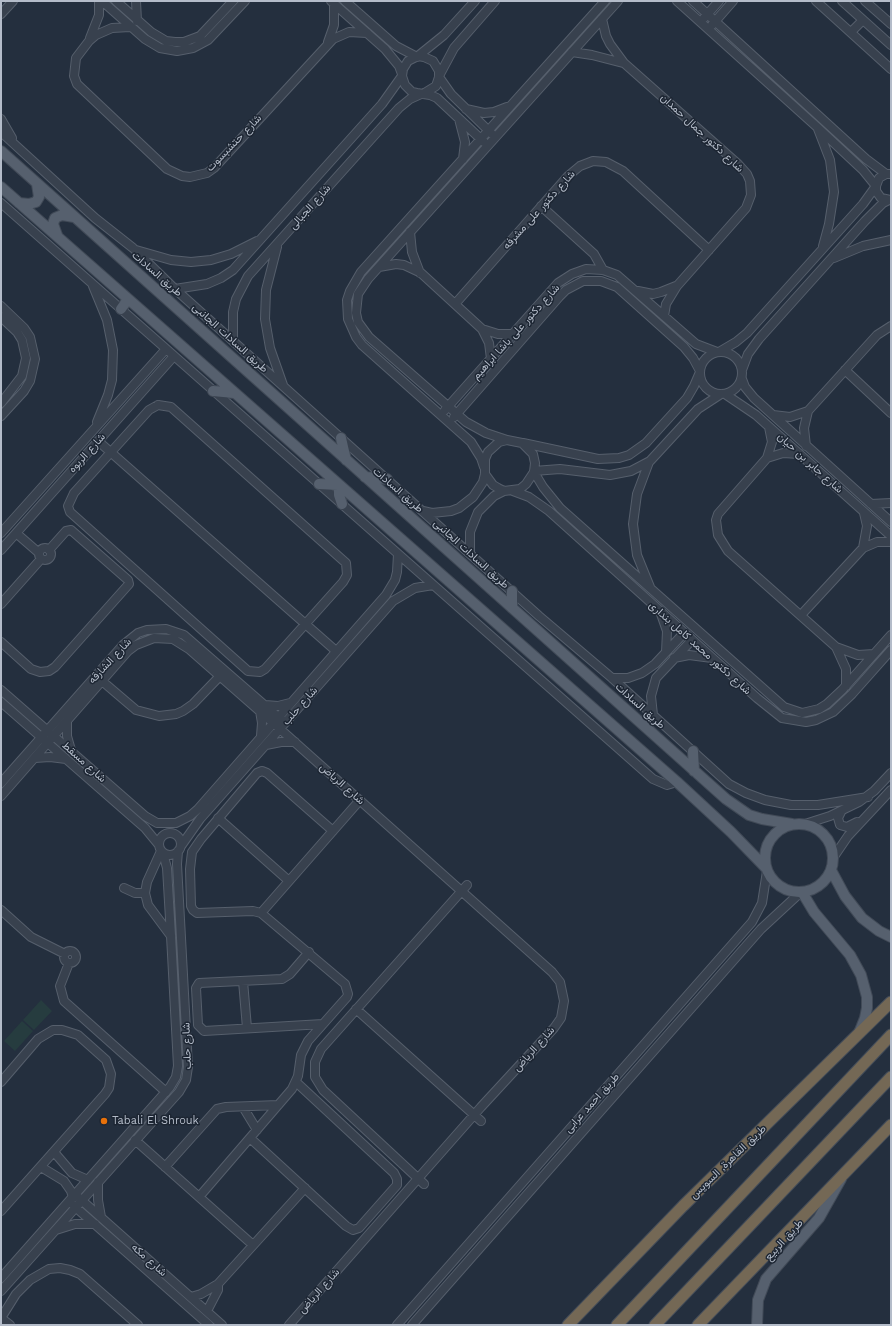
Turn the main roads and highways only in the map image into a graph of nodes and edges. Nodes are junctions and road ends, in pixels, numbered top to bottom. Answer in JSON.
{"nodes":[{"id":1,"x":1,"y":151,"type":"edge"},
{"id":2,"x":37,"y":184,"type":"junction"},
{"id":3,"x":1,"y":187,"type":"edge"},
{"id":4,"x":19,"y":203,"type":"junction"},
{"id":5,"x":74,"y":217,"type":"junction"},
{"id":6,"x":58,"y":237,"type":"junction"},
{"id":7,"x":128,"y":299,"type":"junction"},
{"id":8,"x":121,"y":309,"type":"road end"},
{"id":9,"x":213,"y":390,"type":"road end"},
{"id":10,"x":234,"y":393,"type":"junction"},
{"id":11,"x":340,"y":438,"type":"road end"},
{"id":12,"x":346,"y":460,"type":"junction"},
{"id":13,"x":365,"y":477,"type":"junction"},
{"id":14,"x":387,"y":479,"type":"road end"},
{"id":15,"x":319,"y":484,"type":"road end"},
{"id":16,"x":339,"y":485,"type":"junction"},
{"id":17,"x":342,"y":504,"type":"road end"},
{"id":18,"x":512,"y":591,"type":"road end"},
{"id":19,"x":512,"y":608,"type":"junction"},
{"id":20,"x":693,"y":751,"type":"road end"},
{"id":21,"x":694,"y":771,"type":"junction"},
{"id":22,"x":792,"y":824,"type":"junction"},
{"id":23,"x":767,"y":870,"type":"junction"},
{"id":24,"x":831,"y":870,"type":"junction"},
{"id":25,"x":802,"y":892,"type":"junction"},
{"id":26,"x":891,"y":936,"type":"edge"},
{"id":27,"x":891,"y":1002,"type":"edge"},
{"id":28,"x":891,"y":1035,"type":"edge"},
{"id":29,"x":856,"y":1039,"type":"junction"},
{"id":30,"x":891,"y":1077,"type":"edge"},
{"id":31,"x":891,"y":1125,"type":"edge"},
{"id":32,"x":842,"y":1176,"type":"junction"},
{"id":33,"x":568,"y":1325,"type":"edge"},
{"id":34,"x":617,"y":1325,"type":"edge"},
{"id":35,"x":655,"y":1325,"type":"edge"},
{"id":36,"x":698,"y":1325,"type":"edge"},
{"id":37,"x":757,"y":1325,"type":"edge"}],
"edges":[{"from":1,"to":2,"type":"main road","name":"طريق السادات"},
{"from":2,"to":4,"type":"main road"},
{"from":2,"to":5,"type":"main road","name":"طريق السادات"},
{"from":3,"to":4,"type":"main road"},
{"from":4,"to":6,"type":"main road"},
{"from":5,"to":6,"type":"main road"},
{"from":5,"to":12,"type":"main road","name":"طريق السادات"},
{"from":6,"to":7,"type":"main road"},
{"from":7,"to":8,"type":"main road"},
{"from":7,"to":10,"type":"main road"},
{"from":9,"to":10,"type":"main road"},
{"from":10,"to":16,"type":"main road"},
{"from":11,"to":12,"type":"main road"},
{"from":12,"to":13,"type":"main road","name":"طريق السادات"},
{"from":13,"to":14,"type":"main road"},
{"from":13,"to":19,"type":"main road","name":"طريق السادات"},
{"from":15,"to":16,"type":"main road"},
{"from":16,"to":17,"type":"main road"},
{"from":16,"to":23,"type":"main road"},
{"from":18,"to":19,"type":"main road"},
{"from":19,"to":21,"type":"main road","name":"طريق السادات"},
{"from":20,"to":21,"type":"main road"},
{"from":21,"to":22,"type":"main road","name":"طريق السادات"},
{"from":22,"to":23,"type":"main road"},
{"from":22,"to":24,"type":"main road"},
{"from":23,"to":25,"type":"main road"},
{"from":24,"to":25,"type":"main road"},
{"from":24,"to":26,"type":"main road"},
{"from":25,"to":29,"type":"main road"},
{"from":27,"to":29,"type":"highway","name":"طريق القاهرة, السويس"},
{"from":28,"to":34,"type":"highway"},
{"from":29,"to":33,"type":"highway","name":"طريق القاهرة, السويس"},
{"from":30,"to":35,"type":"highway"},
{"from":31,"to":32,"type":"highway"},
{"from":32,"to":36,"type":"highway"},
{"from":32,"to":37,"type":"main road","name":"طريق الربيع"}]}
